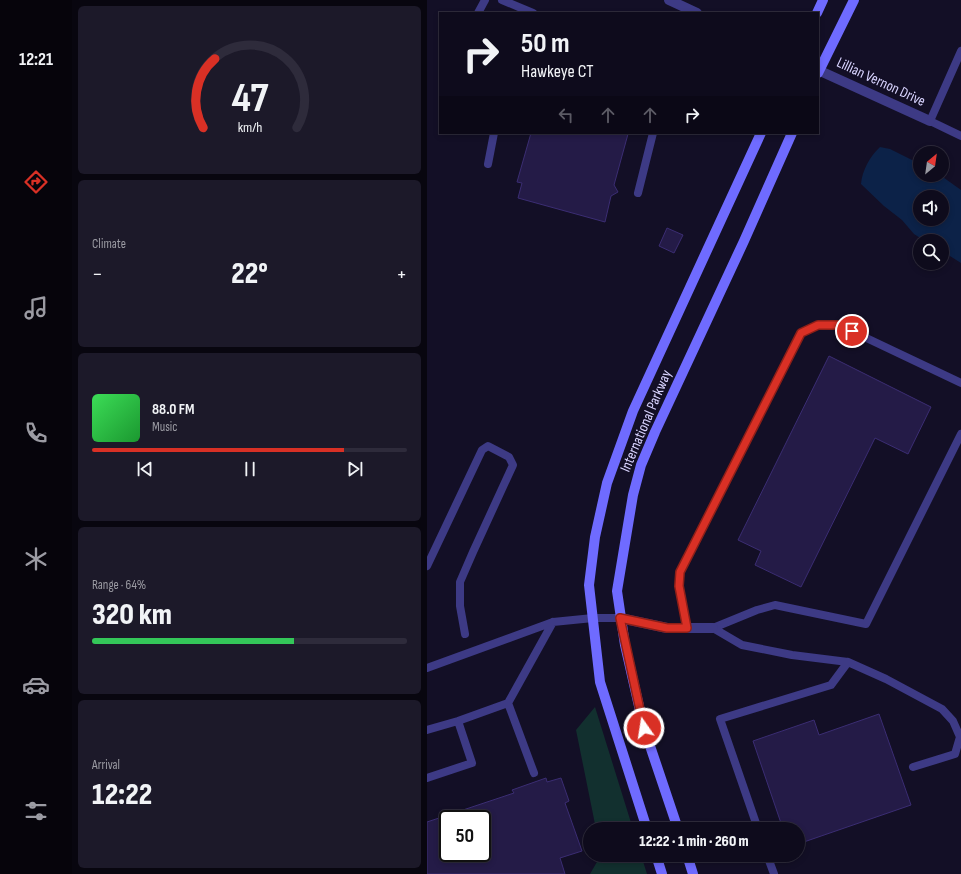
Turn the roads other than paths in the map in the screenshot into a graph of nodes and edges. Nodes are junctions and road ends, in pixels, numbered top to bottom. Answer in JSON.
{"nodes":[{"id":1,"x":485,"y":0,"type":"edge"},
{"id":2,"x":501,"y":0,"type":"edge"},
{"id":3,"x":669,"y":0,"type":"edge"},
{"id":4,"x":823,"y":0,"type":"edge"},
{"id":5,"x":854,"y":0,"type":"edge"},
{"id":6,"x":479,"y":12,"type":"edge"},
{"id":7,"x":531,"y":12,"type":"edge"},
{"id":8,"x":695,"y":12,"type":"edge"},
{"id":9,"x":817,"y":12,"type":"edge"},
{"id":10,"x":961,"y":51,"type":"edge"},
{"id":11,"x":819,"y":69,"type":"edge"},
{"id":12,"x":819,"y":71,"type":"edge"},
{"id":13,"x":930,"y":121,"type":"junction"},
{"id":14,"x":494,"y":134,"type":"edge"},
{"id":15,"x":653,"y":134,"type":"edge"},
{"id":16,"x":761,"y":134,"type":"edge"},
{"id":17,"x":791,"y":134,"type":"edge"},
{"id":18,"x":961,"y":136,"type":"edge"},
{"id":19,"x":488,"y":164,"type":"dead end"},
{"id":20,"x":638,"y":193,"type":"dead end"},
{"id":21,"x":961,"y":383,"type":"edge"},
{"id":22,"x":961,"y":434,"type":"edge"},
{"id":23,"x":427,"y":566,"type":"edge"},
{"id":24,"x":593,"y":618,"type":"junction"},
{"id":25,"x":620,"y":618,"type":"junction"},
{"id":26,"x":553,"y":622,"type":"junction"},
{"id":27,"x":687,"y":628,"type":"junction"},
{"id":28,"x":713,"y":628,"type":"junction"},
{"id":29,"x":465,"y":634,"type":"dead end"},
{"id":30,"x":848,"y":662,"type":"junction"},
{"id":31,"x":427,"y":668,"type":"edge"},
{"id":32,"x":508,"y":703,"type":"junction"},
{"id":33,"x":458,"y":721,"type":"junction"},
{"id":34,"x":427,"y":730,"type":"edge"},
{"id":35,"x":913,"y":767,"type":"dead end"},
{"id":36,"x":534,"y":773,"type":"dead end"},
{"id":37,"x":427,"y":778,"type":"edge"},
{"id":38,"x":645,"y":822,"type":"edge"},
{"id":39,"x":676,"y":822,"type":"edge"},
{"id":40,"x":756,"y":822,"type":"edge"},
{"id":41,"x":658,"y":862,"type":"edge"},
{"id":42,"x":689,"y":862,"type":"edge"},
{"id":43,"x":770,"y":862,"type":"edge"},
{"id":44,"x":662,"y":874,"type":"edge"},
{"id":45,"x":693,"y":874,"type":"edge"},
{"id":46,"x":774,"y":874,"type":"edge"}],
"edges":[{"from":1,"to":6,"type":"lane"},
{"from":2,"to":7,"type":"lane"},
{"from":3,"to":8,"type":"street"},
{"from":4,"to":9,"type":"main road"},
{"from":5,"to":11,"type":"main road"},
{"from":10,"to":13,"type":"lane"},
{"from":12,"to":13,"type":"street","name":"Lillian Vernon Drive"},
{"from":13,"to":18,"type":"lane"},
{"from":14,"to":19,"type":"lane"},
{"from":15,"to":20,"type":"lane"},
{"from":16,"to":24,"type":"main road","name":"International Parkway"},
{"from":17,"to":25,"type":"main road","name":"International Parkway"},
{"from":21,"to":27,"type":"lane"},
{"from":22,"to":28,"type":"lane"},
{"from":23,"to":29,"type":"lane"},
{"from":24,"to":25,"type":"lane"},
{"from":24,"to":26,"type":"lane"},
{"from":24,"to":38,"type":"main road","name":"International Parkway"},
{"from":25,"to":27,"type":"street"},
{"from":25,"to":39,"type":"main road","name":"International Parkway"},
{"from":26,"to":31,"type":"lane"},
{"from":26,"to":32,"type":"lane"},
{"from":27,"to":28,"type":"street"},
{"from":28,"to":30,"type":"lane"},
{"from":30,"to":35,"type":"lane"},
{"from":30,"to":40,"type":"lane"},
{"from":32,"to":33,"type":"lane"},
{"from":32,"to":36,"type":"lane"},
{"from":33,"to":34,"type":"lane"},
{"from":33,"to":37,"type":"lane"},
{"from":41,"to":44,"type":"main road"},
{"from":42,"to":45,"type":"main road"},
{"from":43,"to":46,"type":"lane"}]}
